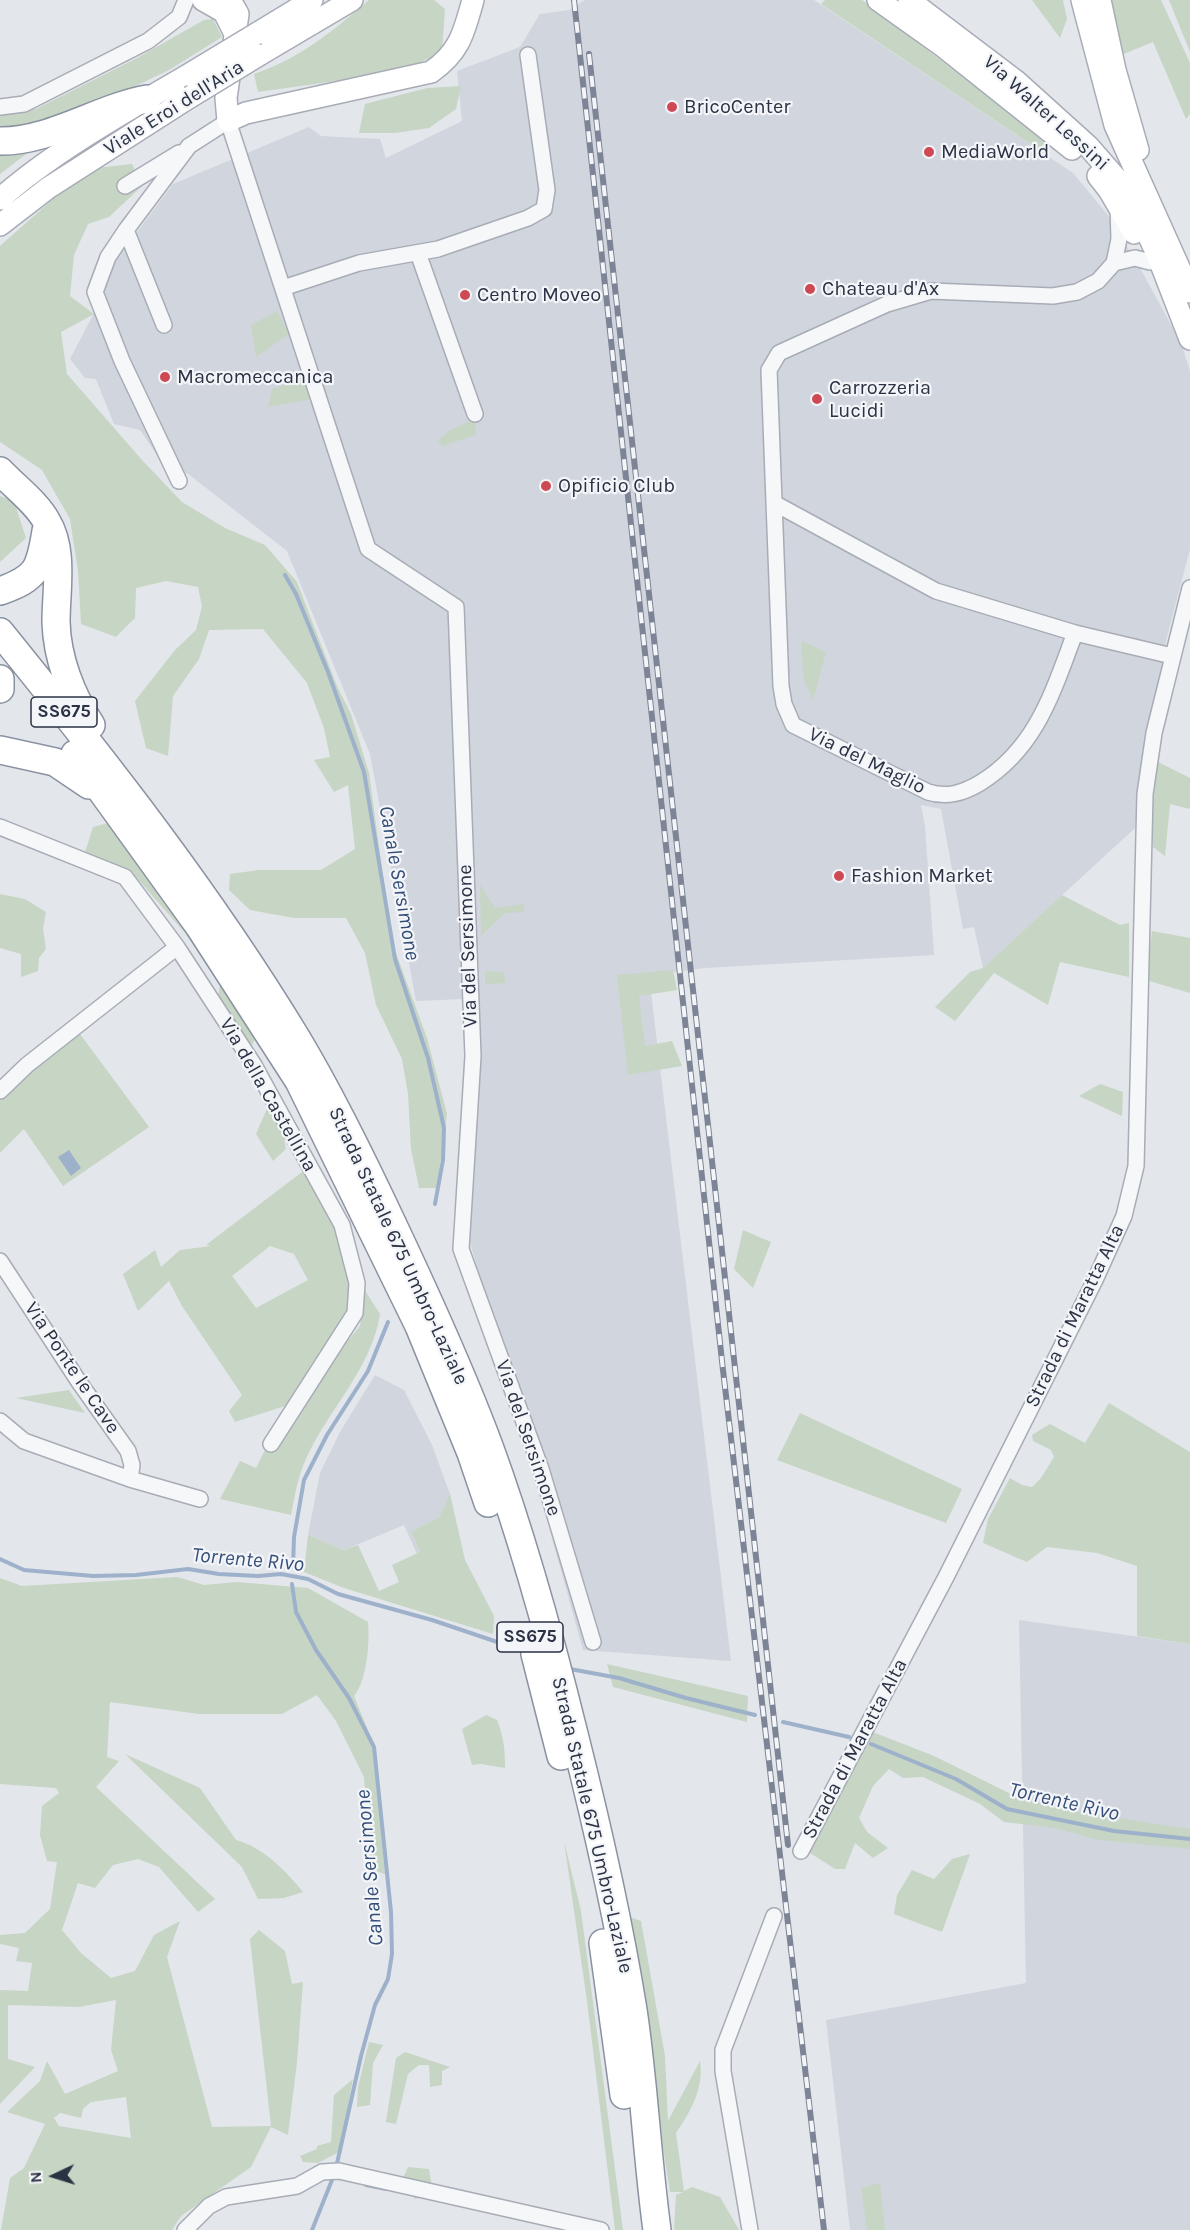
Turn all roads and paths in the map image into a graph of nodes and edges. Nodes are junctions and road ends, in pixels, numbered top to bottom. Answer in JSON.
{"nodes":[{"id":1,"x":186,"y":0,"type":"edge"},
{"id":2,"x":203,"y":0,"type":"edge"},
{"id":3,"x":312,"y":0,"type":"edge"},
{"id":4,"x":352,"y":0,"type":"edge"},
{"id":5,"x":454,"y":0,"type":"edge"},
{"id":6,"x":473,"y":0,"type":"edge"},
{"id":7,"x":878,"y":0,"type":"edge"},
{"id":8,"x":909,"y":0,"type":"edge"},
{"id":9,"x":1082,"y":0,"type":"edge"},
{"id":10,"x":1100,"y":0,"type":"edge"},
{"id":11,"x":237,"y":5,"type":"edge"},
{"id":12,"x":464,"y":33,"type":"junction"},
{"id":13,"x":235,"y":36,"type":"junction"},
{"id":14,"x":258,"y":45,"type":"junction"},
{"id":15,"x":528,"y":55,"type":"dead end"},
{"id":16,"x":147,"y":99,"type":"junction"},
{"id":17,"x":0,"y":107,"type":"edge"},
{"id":18,"x":228,"y":121,"type":"junction"},
{"id":19,"x":0,"y":141,"type":"edge"},
{"id":20,"x":187,"y":149,"type":"junction"},
{"id":21,"x":125,"y":186,"type":"dead end"},
{"id":22,"x":0,"y":199,"type":"edge"},
{"id":23,"x":1119,"y":206,"type":"junction"},
{"id":24,"x":1156,"y":214,"type":"junction"},
{"id":25,"x":0,"y":225,"type":"edge"},
{"id":26,"x":126,"y":230,"type":"junction"},
{"id":27,"x":418,"y":253,"type":"junction"},
{"id":28,"x":1150,"y":262,"type":"junction"},
{"id":29,"x":1114,"y":263,"type":"junction"},
{"id":30,"x":283,"y":288,"type":"junction"},
{"id":31,"x":1190,"y":292,"type":"edge"},
{"id":32,"x":1182,"y":317,"type":"junction"},
{"id":33,"x":164,"y":325,"type":"dead end"},
{"id":34,"x":1190,"y":339,"type":"edge"},
{"id":35,"x":475,"y":414,"type":"dead end"},
{"id":36,"x":0,"y":471,"type":"edge"},
{"id":37,"x":179,"y":481,"type":"dead end"},
{"id":38,"x":774,"y":503,"type":"junction"},
{"id":39,"x":47,"y":521,"type":"junction"},
{"id":40,"x":1190,"y":588,"type":"edge"},
{"id":41,"x":0,"y":591,"type":"edge"},
{"id":42,"x":0,"y":632,"type":"edge"},
{"id":43,"x":1075,"y":633,"type":"junction"},
{"id":44,"x":1172,"y":656,"type":"junction"},
{"id":45,"x":0,"y":660,"type":"edge"},
{"id":46,"x":0,"y":679,"type":"edge"},
{"id":47,"x":0,"y":689,"type":"edge"},
{"id":48,"x":0,"y":750,"type":"edge"},
{"id":49,"x":118,"y":794,"type":"junction"},
{"id":50,"x":0,"y":827,"type":"edge"},
{"id":51,"x":177,"y":947,"type":"junction"},
{"id":52,"x":0,"y":1091,"type":"edge"},
{"id":53,"x":0,"y":1261,"type":"edge"},
{"id":54,"x":0,"y":1421,"type":"edge"},
{"id":55,"x":271,"y":1444,"type":"dead end"},
{"id":56,"x":130,"y":1479,"type":"junction"},
{"id":57,"x":200,"y":1499,"type":"dead end"},
{"id":58,"x":593,"y":1642,"type":"dead end"},
{"id":59,"x":801,"y":1851,"type":"dead end"},
{"id":60,"x":774,"y":1916,"type":"dead end"},
{"id":61,"x":185,"y":2230,"type":"edge"},
{"id":62,"x":601,"y":2230,"type":"edge"},
{"id":63,"x":642,"y":2230,"type":"edge"},
{"id":64,"x":657,"y":2230,"type":"edge"},
{"id":65,"x":750,"y":2230,"type":"edge"}],
"edges":[{"from":1,"to":17,"type":"street"},
{"from":2,"to":13,"type":"main road"},
{"from":3,"to":14,"type":"main road","name":"Viale Eroi dell'Aria"},
{"from":4,"to":14,"type":"main road","name":"Viale Eroi dell'Aria"},
{"from":5,"to":12,"type":"main road"},
{"from":6,"to":12,"type":"main road"},
{"from":7,"to":23,"type":"main road","name":"Via Walter Lessini"},
{"from":8,"to":32,"type":"main road","name":"Via Walter Lessini"},
{"from":9,"to":24,"type":"main road","name":"Via Walter Lessini"},
{"from":10,"to":24,"type":"main road","name":"Via Walter Lessini"},
{"from":11,"to":13,"type":"main road"},
{"from":12,"to":18,"type":"main road"},
{"from":13,"to":18,"type":"main road"},
{"from":14,"to":16,"type":"main road","name":"Viale Eroi dell'Aria","bridge":true},
{"from":14,"to":25,"type":"main road","name":"Viale Eroi dell'Aria","bridge":true},
{"from":15,"to":27,"type":"street"},
{"from":16,"to":19,"type":"highway"},
{"from":16,"to":22,"type":"main road","name":"Viale Eroi dell'Aria"},
{"from":18,"to":20,"type":"street"},
{"from":18,"to":30,"type":"street","name":"Via del Sersimone"},
{"from":20,"to":21,"type":"street"},
{"from":20,"to":26,"type":"street"},
{"from":23,"to":28,"type":"main road","name":"Via Walter Lessini"},
{"from":23,"to":29,"type":"street"},
{"from":24,"to":31,"type":"main road","name":"Via Walter Lessini"},
{"from":26,"to":33,"type":"street"},
{"from":26,"to":37,"type":"street"},
{"from":27,"to":30,"type":"street"},
{"from":27,"to":35,"type":"street"},
{"from":28,"to":29,"type":"street"},
{"from":28,"to":32,"type":"main road","name":"Via Walter Lessini"},
{"from":29,"to":38,"type":"street","name":"Via del Maglio"},
{"from":30,"to":58,"type":"street","name":"Via del Sersimone"},
{"from":32,"to":34,"type":"main road","name":"Via Walter Lessini"},
{"from":36,"to":39,"type":"highway"},
{"from":38,"to":43,"type":"street"},
{"from":38,"to":43,"type":"street","name":"Via del Maglio"},
{"from":39,"to":41,"type":"highway"},
{"from":39,"to":49,"type":"highway"},
{"from":40,"to":44,"type":"street","name":"Strada di Maratta Alta"},
{"from":42,"to":49,"type":"highway","name":"Strada Statale 675 Umbro-Laziale","number":"SS675"},
{"from":43,"to":44,"type":"street"},
{"from":44,"to":59,"type":"street","name":"Strada di Maratta Alta"},
{"from":45,"to":49,"type":"highway","name":"Strada Statale 675 Umbro-Laziale","number":"SS675"},
{"from":46,"to":47,"type":"highway"},
{"from":48,"to":49,"type":"highway"},
{"from":49,"to":63,"type":"highway","name":"Strada Statale 675 Umbro-Laziale","number":"SS675"},
{"from":49,"to":64,"type":"highway","name":"Strada Statale 675 Umbro-Laziale","number":"SS675"},
{"from":50,"to":51,"type":"street","name":"Via della Castellina"},
{"from":51,"to":52,"type":"street"},
{"from":51,"to":55,"type":"street","name":"Via della Castellina"},
{"from":53,"to":56,"type":"street","name":"Via Ponte le Cave"},
{"from":54,"to":56,"type":"street"},
{"from":56,"to":57,"type":"street"},
{"from":60,"to":65,"type":"street"},
{"from":61,"to":62,"type":"street"}]}
